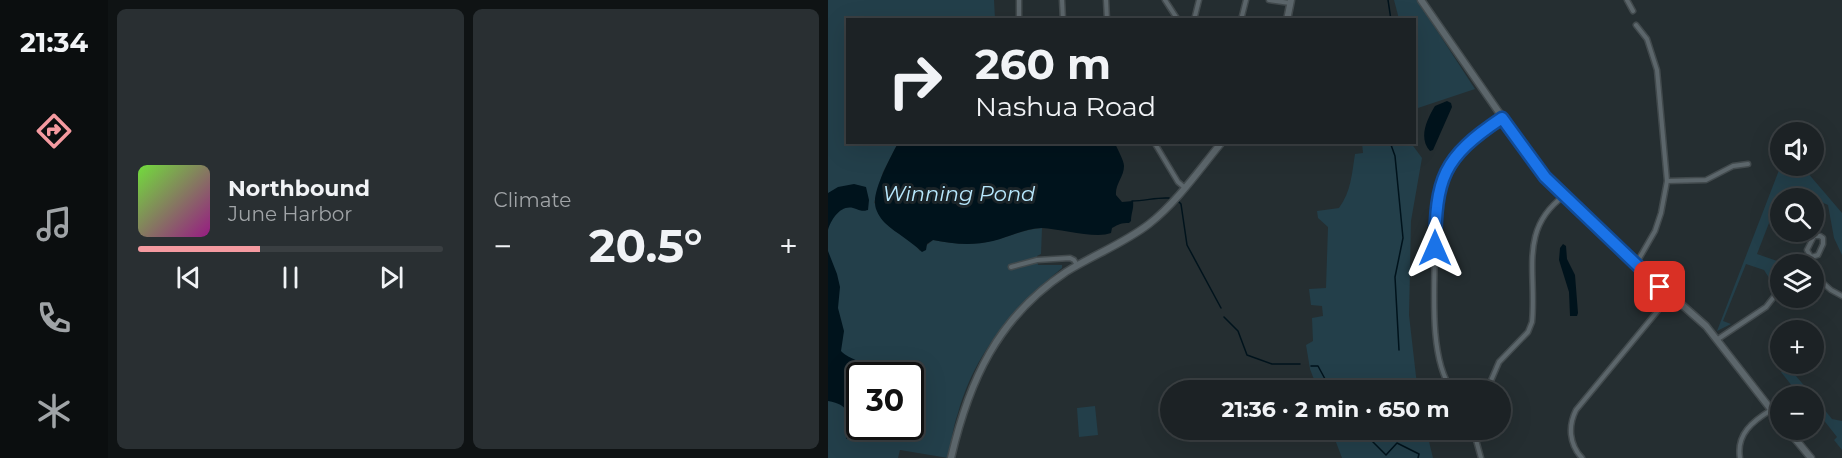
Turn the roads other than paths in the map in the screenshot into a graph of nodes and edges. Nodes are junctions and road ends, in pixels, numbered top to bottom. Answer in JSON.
{"nodes":[{"id":1,"x":1019,"y":0,"type":"edge"},
{"id":2,"x":1062,"y":0,"type":"edge"},
{"id":3,"x":1106,"y":0,"type":"edge"},
{"id":4,"x":1165,"y":0,"type":"edge"},
{"id":5,"x":1199,"y":0,"type":"edge"},
{"id":6,"x":1246,"y":0,"type":"edge"},
{"id":7,"x":1269,"y":0,"type":"edge"},
{"id":8,"x":1421,"y":0,"type":"edge"},
{"id":9,"x":1627,"y":0,"type":"edge"},
{"id":10,"x":1291,"y":2,"type":"edge"},
{"id":11,"x":1633,"y":11,"type":"dead end"},
{"id":12,"x":1019,"y":18,"type":"edge"},
{"id":13,"x":1063,"y":18,"type":"edge"},
{"id":14,"x":1107,"y":18,"type":"edge"},
{"id":15,"x":1177,"y":18,"type":"edge"},
{"id":16,"x":1194,"y":18,"type":"edge"},
{"id":17,"x":1242,"y":18,"type":"edge"},
{"id":18,"x":1287,"y":18,"type":"edge"},
{"id":19,"x":1636,"y":25,"type":"dead end"},
{"id":20,"x":1502,"y":118,"type":"junction"},
{"id":21,"x":1220,"y":144,"type":"edge"},
{"id":22,"x":1155,"y":145,"type":"edge"},
{"id":23,"x":1748,"y":164,"type":"dead end"},
{"id":24,"x":1667,"y":181,"type":"junction"},
{"id":25,"x":1184,"y":187,"type":"junction"},
{"id":26,"x":1564,"y":196,"type":"junction"},
{"id":27,"x":1811,"y":257,"type":"joint"},
{"id":28,"x":1635,"y":264,"type":"junction"},
{"id":29,"x":1077,"y":265,"type":"junction"},
{"id":30,"x":1011,"y":267,"type":"dead end"},
{"id":31,"x":1824,"y":282,"type":"edge"},
{"id":32,"x":1670,"y":296,"type":"junction"},
{"id":33,"x":1842,"y":296,"type":"edge"},
{"id":34,"x":1770,"y":302,"type":"edge"},
{"id":35,"x":1718,"y":339,"type":"junction"},
{"id":36,"x":1446,"y":380,"type":"edge"},
{"id":37,"x":1491,"y":380,"type":"edge"},
{"id":38,"x":1770,"y":409,"type":"edge"},
{"id":39,"x":1770,"y":411,"type":"edge"},
{"id":40,"x":1476,"y":440,"type":"edge"},
{"id":41,"x":1796,"y":440,"type":"edge"},
{"id":42,"x":951,"y":458,"type":"edge"},
{"id":43,"x":1481,"y":458,"type":"edge"},
{"id":44,"x":1582,"y":458,"type":"edge"},
{"id":45,"x":1740,"y":458,"type":"edge"},
{"id":46,"x":1811,"y":458,"type":"edge"}],
"edges":[{"from":1,"to":12,"type":"street"},
{"from":2,"to":13,"type":"street"},
{"from":3,"to":14,"type":"street"},
{"from":4,"to":15,"type":"street"},
{"from":5,"to":16,"type":"street"},
{"from":6,"to":17,"type":"street"},
{"from":7,"to":10,"type":"street"},
{"from":8,"to":20,"type":"main road"},
{"from":9,"to":11,"type":"street"},
{"from":10,"to":18,"type":"main road"},
{"from":19,"to":24,"type":"street"},
{"from":20,"to":26,"type":"main road"},
{"from":20,"to":36,"type":"street"},
{"from":21,"to":25,"type":"main road"},
{"from":22,"to":25,"type":"street"},
{"from":23,"to":24,"type":"street"},
{"from":24,"to":28,"type":"street"},
{"from":25,"to":29,"type":"main road"},
{"from":26,"to":28,"type":"main road"},
{"from":26,"to":37,"type":"street"},
{"from":27,"to":27,"type":"street"},
{"from":28,"to":32,"type":"main road"},
{"from":29,"to":30,"type":"street"},
{"from":29,"to":42,"type":"main road"},
{"from":31,"to":33,"type":"street"},
{"from":32,"to":35,"type":"main road"},
{"from":32,"to":44,"type":"street"},
{"from":34,"to":35,"type":"street"},
{"from":35,"to":38,"type":"main road"},
{"from":39,"to":45,"type":"street"},
{"from":40,"to":43,"type":"street"},
{"from":41,"to":46,"type":"main road"}]}
